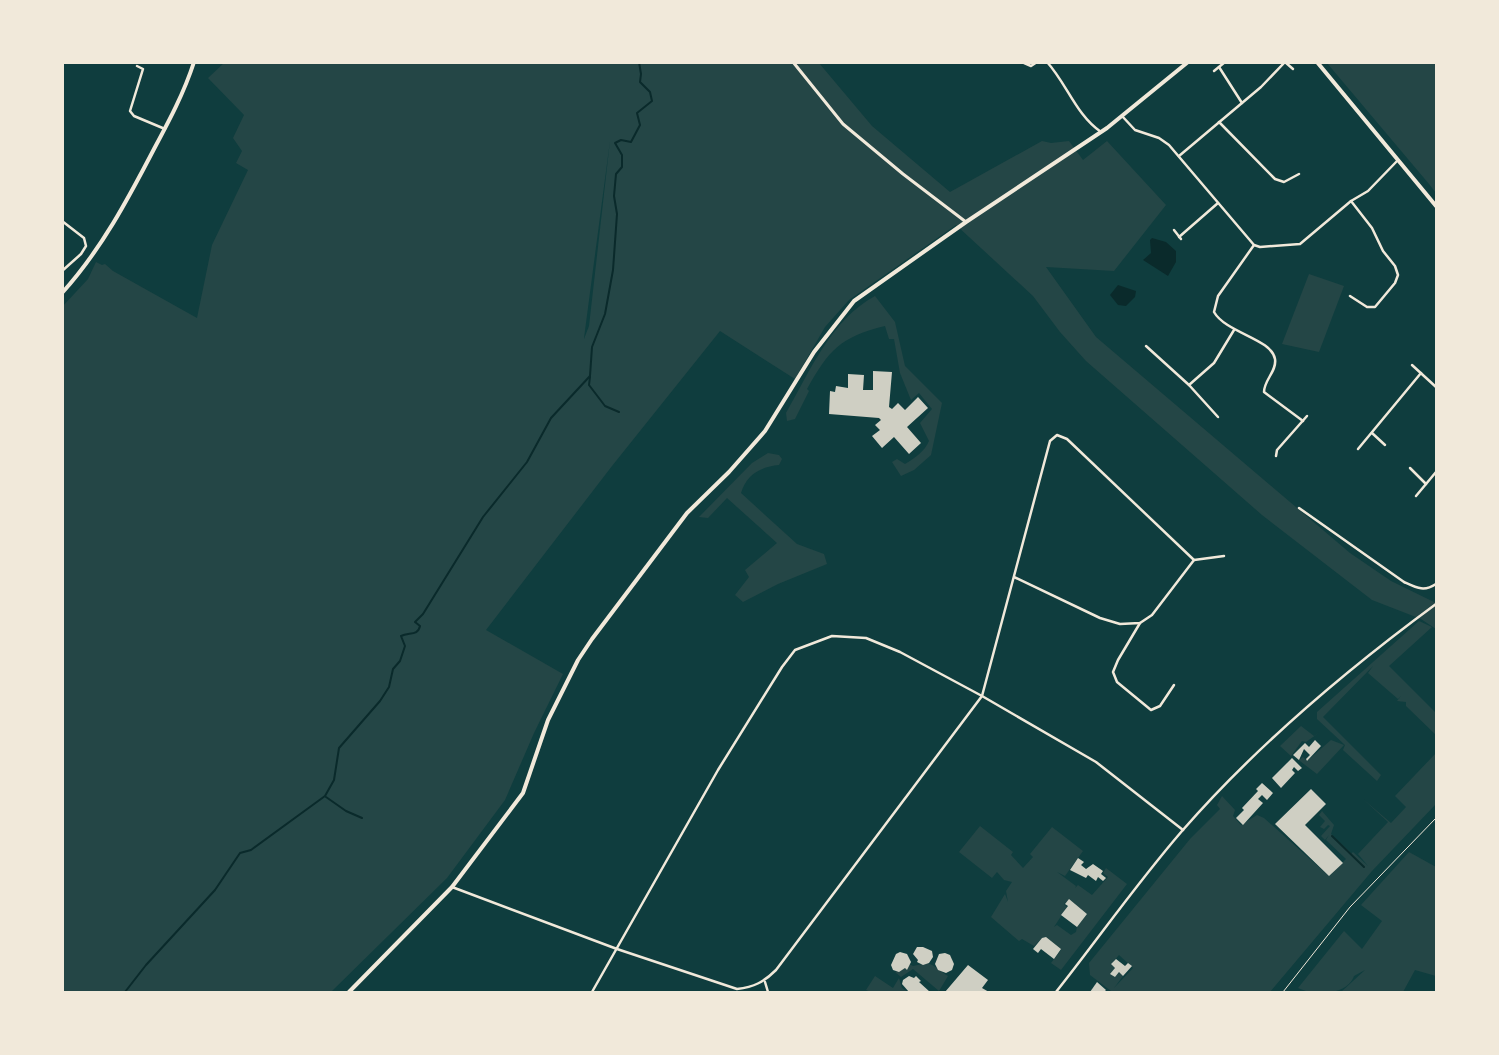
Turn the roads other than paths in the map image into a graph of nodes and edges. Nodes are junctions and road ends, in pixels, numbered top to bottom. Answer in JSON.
{"nodes":[{"id":1,"x":194,"y":62,"type":"edge"},
{"id":2,"x":793,"y":62,"type":"edge"},
{"id":3,"x":1022,"y":62,"type":"edge"},
{"id":4,"x":1038,"y":62,"type":"edge"},
{"id":5,"x":1047,"y":62,"type":"edge"},
{"id":6,"x":1188,"y":62,"type":"edge"},
{"id":7,"x":1225,"y":62,"type":"edge"},
{"id":8,"x":1285,"y":62,"type":"edge"},
{"id":9,"x":1317,"y":62,"type":"edge"},
{"id":10,"x":137,"y":66,"type":"dead end"},
{"id":11,"x":1219,"y":67,"type":"junction"},
{"id":12,"x":1293,"y":69,"type":"dead end"},
{"id":13,"x":1214,"y":71,"type":"dead end"},
{"id":14,"x":1242,"y":103,"type":"junction"},
{"id":15,"x":1122,"y":116,"type":"junction"},
{"id":16,"x":1219,"y":122,"type":"junction"},
{"id":17,"x":165,"y":129,"type":"junction"},
{"id":18,"x":1101,"y":132,"type":"junction"},
{"id":19,"x":1179,"y":156,"type":"junction"},
{"id":20,"x":1398,"y":160,"type":"junction"},
{"id":21,"x":1299,"y":174,"type":"dead end"},
{"id":22,"x":1351,"y":201,"type":"junction"},
{"id":23,"x":1218,"y":203,"type":"junction"},
{"id":24,"x":1436,"y":206,"type":"edge"},
{"id":25,"x":62,"y":221,"type":"edge"},
{"id":26,"x":966,"y":222,"type":"junction"},
{"id":27,"x":1174,"y":230,"type":"dead end"},
{"id":28,"x":1254,"y":245,"type":"junction"},
{"id":29,"x":62,"y":271,"type":"edge"},
{"id":30,"x":62,"y":293,"type":"edge"},
{"id":31,"x":1350,"y":296,"type":"dead end"},
{"id":32,"x":1234,"y":330,"type":"junction"},
{"id":33,"x":1146,"y":346,"type":"dead end"},
{"id":34,"x":1412,"y":365,"type":"dead end"},
{"id":35,"x":1421,"y":374,"type":"junction"},
{"id":36,"x":1189,"y":385,"type":"junction"},
{"id":37,"x":1436,"y":387,"type":"edge"},
{"id":38,"x":1307,"y":416,"type":"dead end"},
{"id":39,"x":1218,"y":417,"type":"dead end"},
{"id":40,"x":1303,"y":421,"type":"junction"},
{"id":41,"x":1372,"y":433,"type":"junction"},
{"id":42,"x":1385,"y":445,"type":"dead end"},
{"id":43,"x":1358,"y":449,"type":"dead end"},
{"id":44,"x":1276,"y":456,"type":"dead end"},
{"id":45,"x":1410,"y":468,"type":"dead end"},
{"id":46,"x":1436,"y":472,"type":"edge"},
{"id":47,"x":1426,"y":484,"type":"junction"},
{"id":48,"x":1416,"y":496,"type":"dead end"},
{"id":49,"x":1299,"y":508,"type":"dead end"},
{"id":50,"x":1224,"y":556,"type":"dead end"},
{"id":51,"x":1194,"y":560,"type":"junction"},
{"id":52,"x":1014,"y":577,"type":"junction"},
{"id":53,"x":1436,"y":584,"type":"edge"},
{"id":54,"x":1436,"y":605,"type":"edge"},
{"id":55,"x":1140,"y":623,"type":"junction"},
{"id":56,"x":1174,"y":685,"type":"dead end"},
{"id":57,"x":982,"y":696,"type":"junction"},
{"id":58,"x":1183,"y":830,"type":"junction"},
{"id":59,"x":452,"y":887,"type":"junction"},
{"id":60,"x":617,"y":949,"type":"junction"},
{"id":61,"x":765,"y":981,"type":"junction"},
{"id":62,"x":349,"y":992,"type":"edge"},
{"id":63,"x":592,"y":992,"type":"edge"},
{"id":64,"x":768,"y":992,"type":"edge"},
{"id":65,"x":1056,"y":992,"type":"edge"}],
"edges":[{"from":1,"to":17,"type":"main road"},
{"from":2,"to":26,"type":"street"},
{"from":3,"to":4,"type":"street"},
{"from":5,"to":18,"type":"street"},
{"from":6,"to":15,"type":"main road"},
{"from":7,"to":11,"type":"street"},
{"from":8,"to":12,"type":"street"},
{"from":8,"to":14,"type":"street"},
{"from":9,"to":20,"type":"main road"},
{"from":10,"to":17,"type":"street"},
{"from":11,"to":13,"type":"street"},
{"from":11,"to":14,"type":"street"},
{"from":14,"to":16,"type":"street"},
{"from":15,"to":18,"type":"main road"},
{"from":15,"to":19,"type":"street"},
{"from":16,"to":19,"type":"street"},
{"from":16,"to":21,"type":"street"},
{"from":17,"to":30,"type":"main road"},
{"from":18,"to":26,"type":"main road"},
{"from":19,"to":23,"type":"street"},
{"from":20,"to":22,"type":"street"},
{"from":20,"to":24,"type":"main road"},
{"from":22,"to":28,"type":"street"},
{"from":22,"to":31,"type":"street"},
{"from":23,"to":27,"type":"street"},
{"from":23,"to":28,"type":"street"},
{"from":25,"to":29,"type":"street"},
{"from":26,"to":59,"type":"main road"},
{"from":28,"to":32,"type":"street"},
{"from":32,"to":36,"type":"street"},
{"from":32,"to":40,"type":"street"},
{"from":33,"to":36,"type":"street"},
{"from":34,"to":35,"type":"street"},
{"from":35,"to":37,"type":"street"},
{"from":35,"to":41,"type":"street"},
{"from":36,"to":39,"type":"street"},
{"from":38,"to":40,"type":"street"},
{"from":40,"to":44,"type":"street"},
{"from":41,"to":42,"type":"street"},
{"from":41,"to":43,"type":"street"},
{"from":45,"to":47,"type":"street"},
{"from":46,"to":47,"type":"street"},
{"from":47,"to":48,"type":"street"},
{"from":49,"to":53,"type":"street"},
{"from":50,"to":51,"type":"street"},
{"from":51,"to":52,"type":"street"},
{"from":51,"to":55,"type":"street"},
{"from":52,"to":55,"type":"street"},
{"from":52,"to":57,"type":"street"},
{"from":54,"to":58,"type":"street"},
{"from":55,"to":56,"type":"street"},
{"from":57,"to":58,"type":"street"},
{"from":57,"to":60,"type":"street"},
{"from":57,"to":61,"type":"street"},
{"from":58,"to":65,"type":"street"},
{"from":59,"to":60,"type":"street"},
{"from":59,"to":62,"type":"main road"},
{"from":60,"to":61,"type":"street"},
{"from":60,"to":63,"type":"street"},
{"from":61,"to":64,"type":"street"}]}
